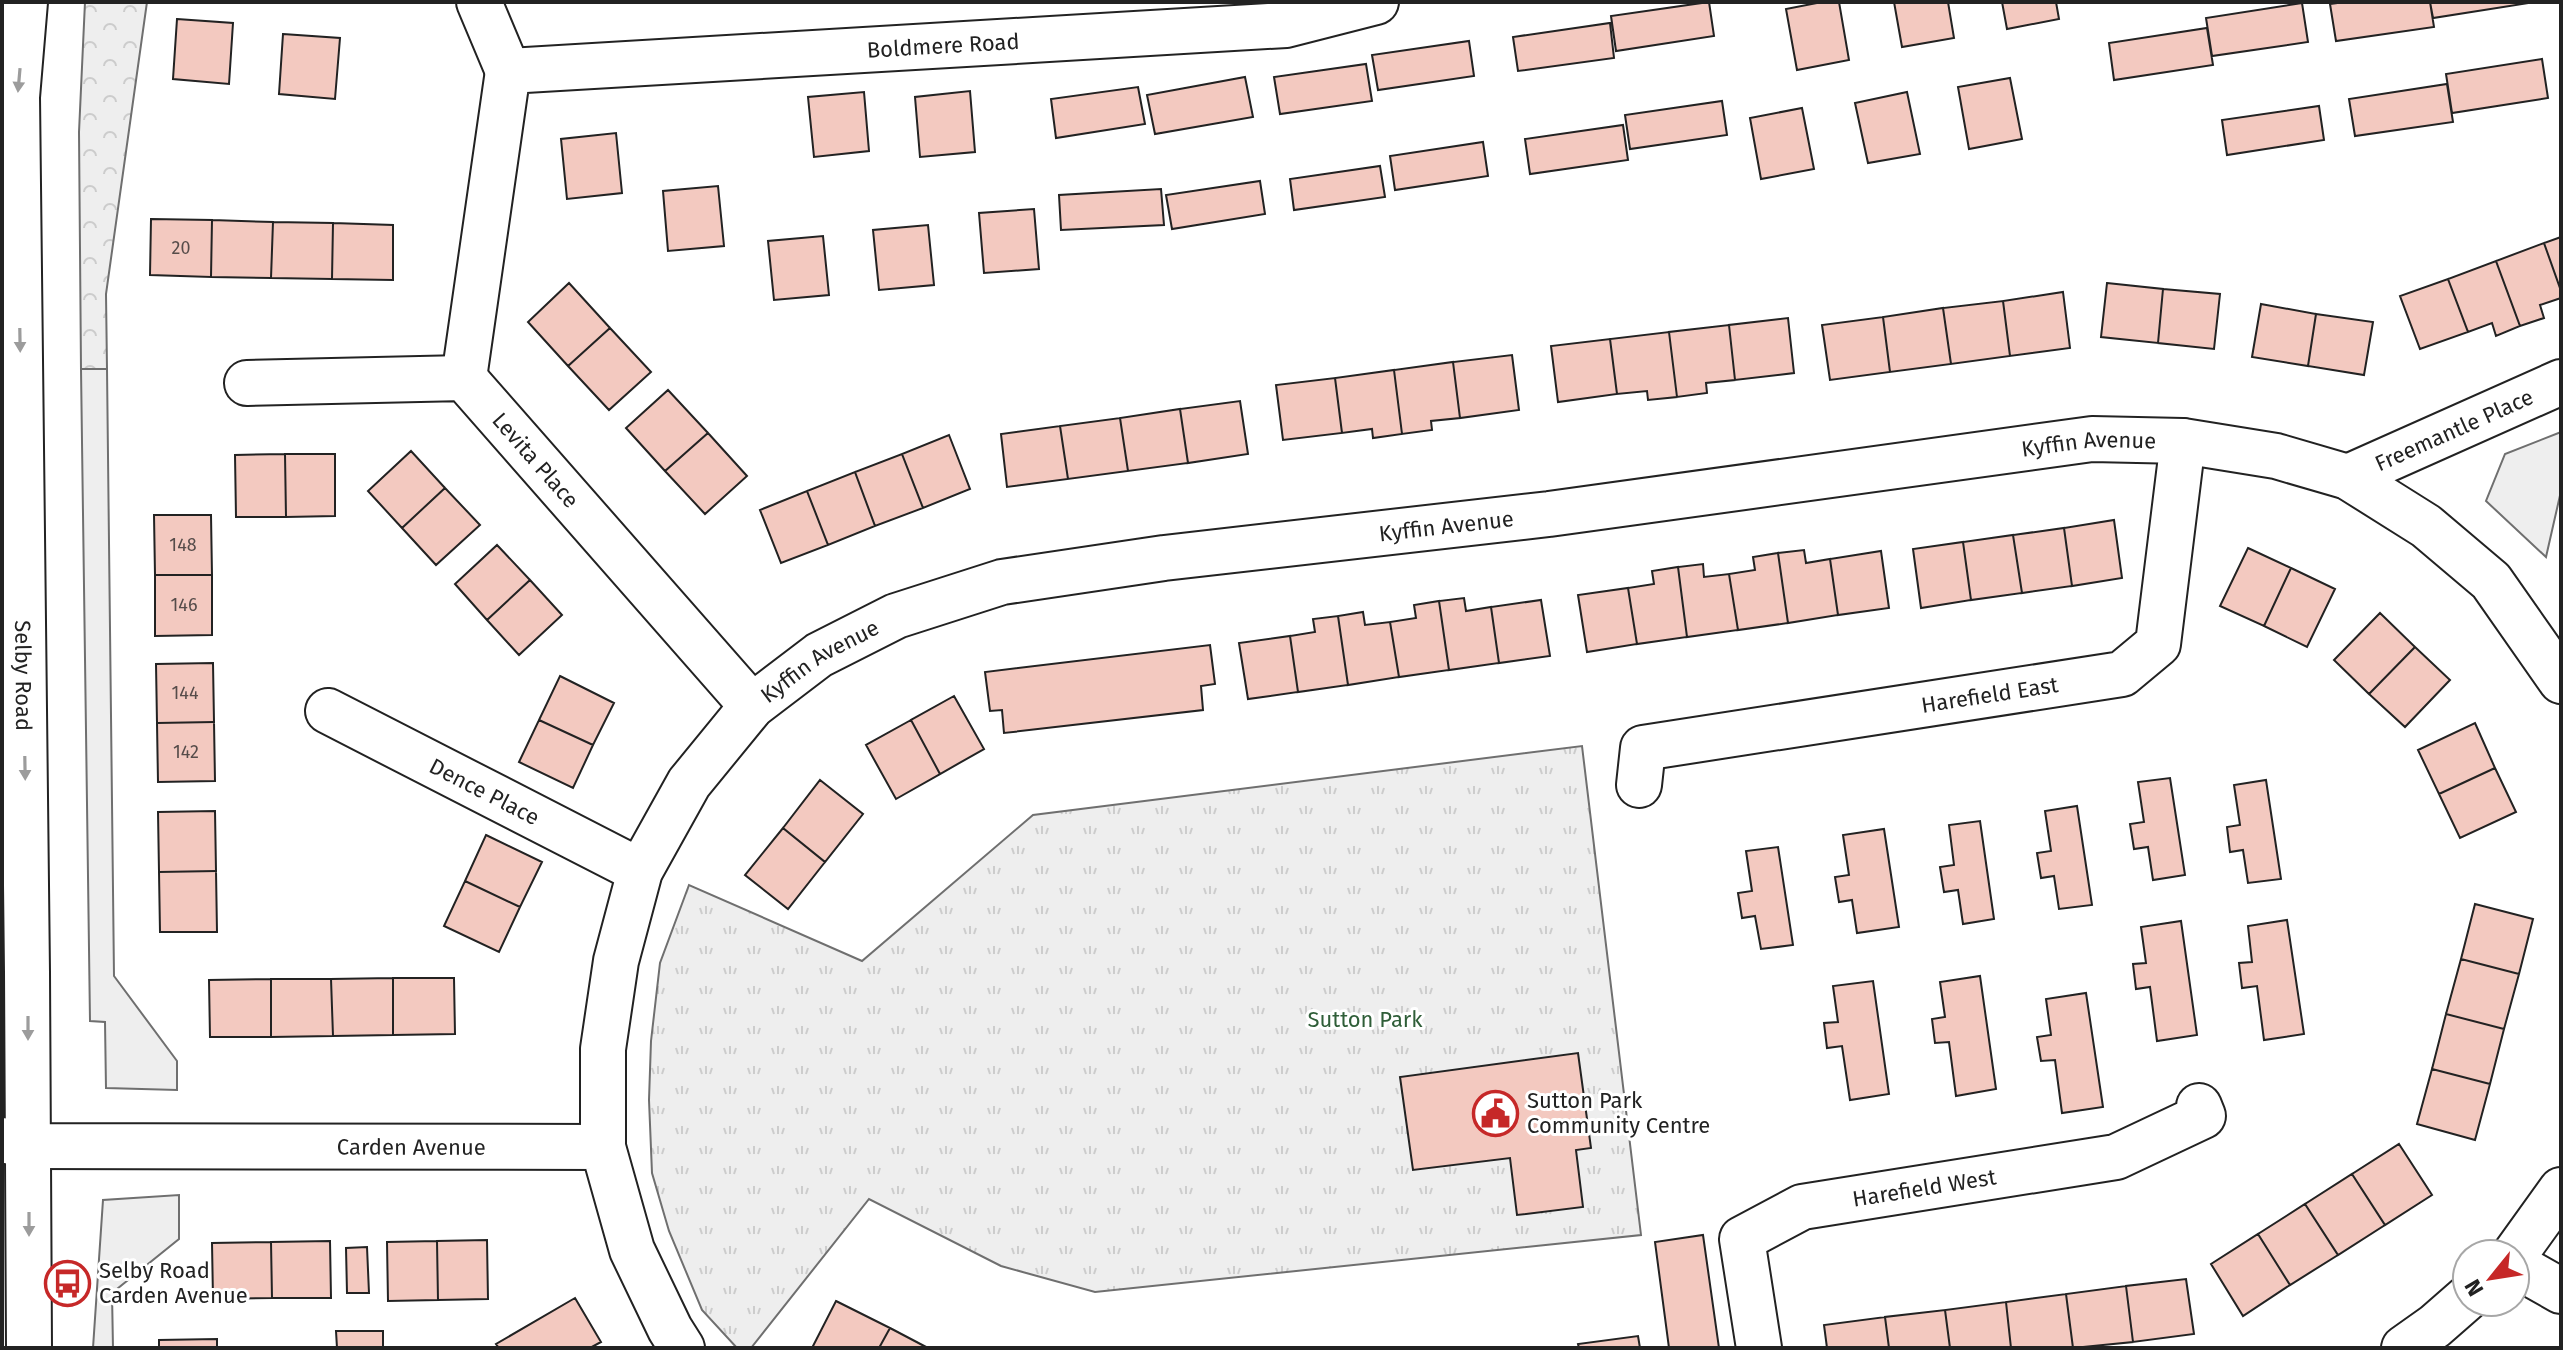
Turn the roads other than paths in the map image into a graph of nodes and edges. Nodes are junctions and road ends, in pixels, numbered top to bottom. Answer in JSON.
{"nodes":[{"id":1,"x":25,"y":2,"type":"edge"},
{"id":2,"x":479,"y":2,"type":"edge"},
{"id":3,"x":1376,"y":2,"type":"edge"},
{"id":4,"x":508,"y":71,"type":"junction"},
{"id":5,"x":464,"y":378,"type":"junction"},
{"id":6,"x":2561,"y":382,"type":"edge"},
{"id":7,"x":247,"y":383,"type":"dead end"},
{"id":8,"x":2183,"y":441,"type":"junction"},
{"id":9,"x":2348,"y":477,"type":"junction"},
{"id":10,"x":2561,"y":681,"type":"edge"},
{"id":11,"x":752,"y":706,"type":"junction"},
{"id":12,"x":328,"y":711,"type":"dead end"},
{"id":13,"x":1639,"y":785,"type":"dead end"},
{"id":14,"x":640,"y":871,"type":"junction"},
{"id":15,"x":2199,"y":1106,"type":"dead end"},
{"id":16,"x":15,"y":1143,"type":"edge"},
{"id":17,"x":603,"y":1147,"type":"junction"},
{"id":18,"x":2561,"y":1190,"type":"edge"},
{"id":19,"x":2526,"y":1238,"type":"edge"},
{"id":20,"x":2531,"y":1274,"type":"edge"},
{"id":21,"x":2561,"y":1291,"type":"edge"},
{"id":22,"x":2451,"y":1312,"type":"edge"},
{"id":23,"x":29,"y":1348,"type":"edge"},
{"id":24,"x":682,"y":1348,"type":"edge"},
{"id":25,"x":1759,"y":1348,"type":"edge"},
{"id":26,"x":2404,"y":1348,"type":"edge"}],
"edges":[{"from":1,"to":16,"type":"street","name":"Selby Road","one_way":true},
{"from":2,"to":4,"type":"street"},
{"from":3,"to":4,"type":"street","name":"Boldmere Road"},
{"from":4,"to":5,"type":"street"},
{"from":5,"to":7,"type":"street"},
{"from":5,"to":11,"type":"street","name":"Levita Place"},
{"from":6,"to":9,"type":"street","name":"Freemantle Place"},
{"from":8,"to":9,"type":"street","name":"Kyffin Avenue"},
{"from":8,"to":11,"type":"street","name":"Kyffin Avenue"},
{"from":8,"to":13,"type":"street","name":"Harefield East"},
{"from":9,"to":10,"type":"street","name":"Kyffin Avenue"},
{"from":11,"to":14,"type":"street","name":"Kyffin Avenue"},
{"from":12,"to":14,"type":"street","name":"Dence Place"},
{"from":14,"to":17,"type":"street","name":"Kyffin Avenue"},
{"from":15,"to":25,"type":"street","name":"Harefield West"},
{"from":16,"to":17,"type":"street","name":"Carden Avenue"},
{"from":16,"to":23,"type":"street","name":"Selby Road","one_way":true},
{"from":17,"to":24,"type":"street"},
{"from":18,"to":19,"type":"street"},
{"from":20,"to":21,"type":"street"},
{"from":22,"to":26,"type":"street"}]}
